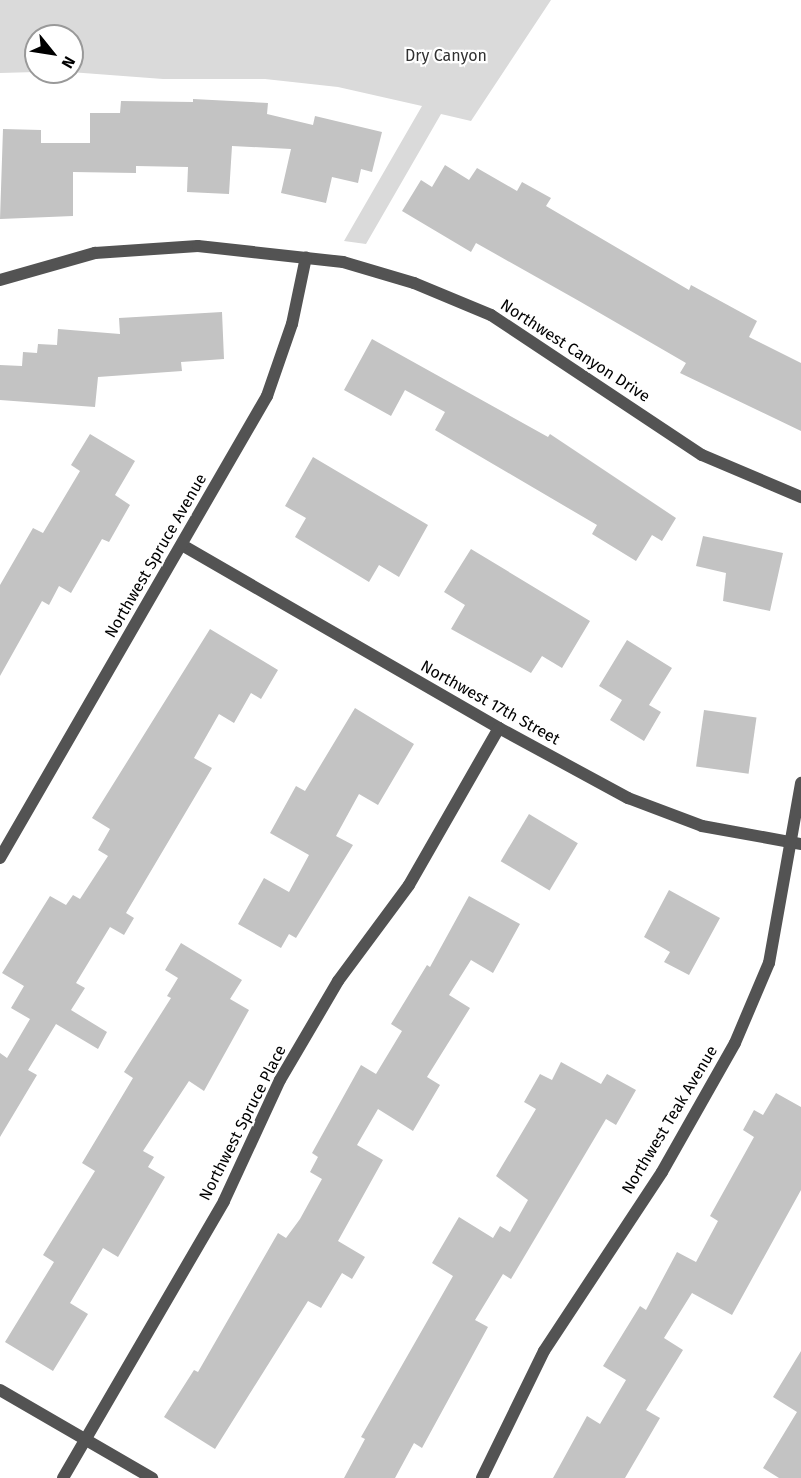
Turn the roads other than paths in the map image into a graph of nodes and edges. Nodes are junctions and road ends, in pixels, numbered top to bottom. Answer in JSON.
{"nodes":[{"id":1,"x":306,"y":257,"type":"junction"},
{"id":2,"x":0,"y":280,"type":"edge"},
{"id":3,"x":801,"y":497,"type":"edge"},
{"id":4,"x":182,"y":545,"type":"junction"},
{"id":5,"x":499,"y":728,"type":"junction"},
{"id":6,"x":801,"y":783,"type":"edge"},
{"id":7,"x":795,"y":843,"type":"edge"},
{"id":8,"x":0,"y":858,"type":"edge"},
{"id":9,"x":0,"y":1390,"type":"edge"},
{"id":10,"x":85,"y":1439,"type":"junction"},
{"id":11,"x":63,"y":1478,"type":"edge"},
{"id":12,"x":152,"y":1478,"type":"edge"},
{"id":13,"x":482,"y":1478,"type":"edge"}],
"edges":[{"from":1,"to":2,"type":"street","name":"Northwest Canyon Drive"},
{"from":1,"to":3,"type":"street","name":"Northwest Canyon Drive"},
{"from":1,"to":4,"type":"street","name":"Northwest Spruce Avenue"},
{"from":4,"to":5,"type":"street","name":"Northwest 17th Street"},
{"from":4,"to":8,"type":"street","name":"Northwest Spruce Avenue"},
{"from":5,"to":7,"type":"street","name":"Northwest 17th Street"},
{"from":5,"to":10,"type":"street","name":"Northwest Spruce Place"},
{"from":6,"to":7,"type":"street","name":"Northwest Teak Avenue"},
{"from":7,"to":13,"type":"street","name":"Northwest Teak Avenue"},
{"from":9,"to":10,"type":"street"},
{"from":10,"to":11,"type":"street","name":"Northwest Spruce Place"},
{"from":10,"to":12,"type":"street"}]}
